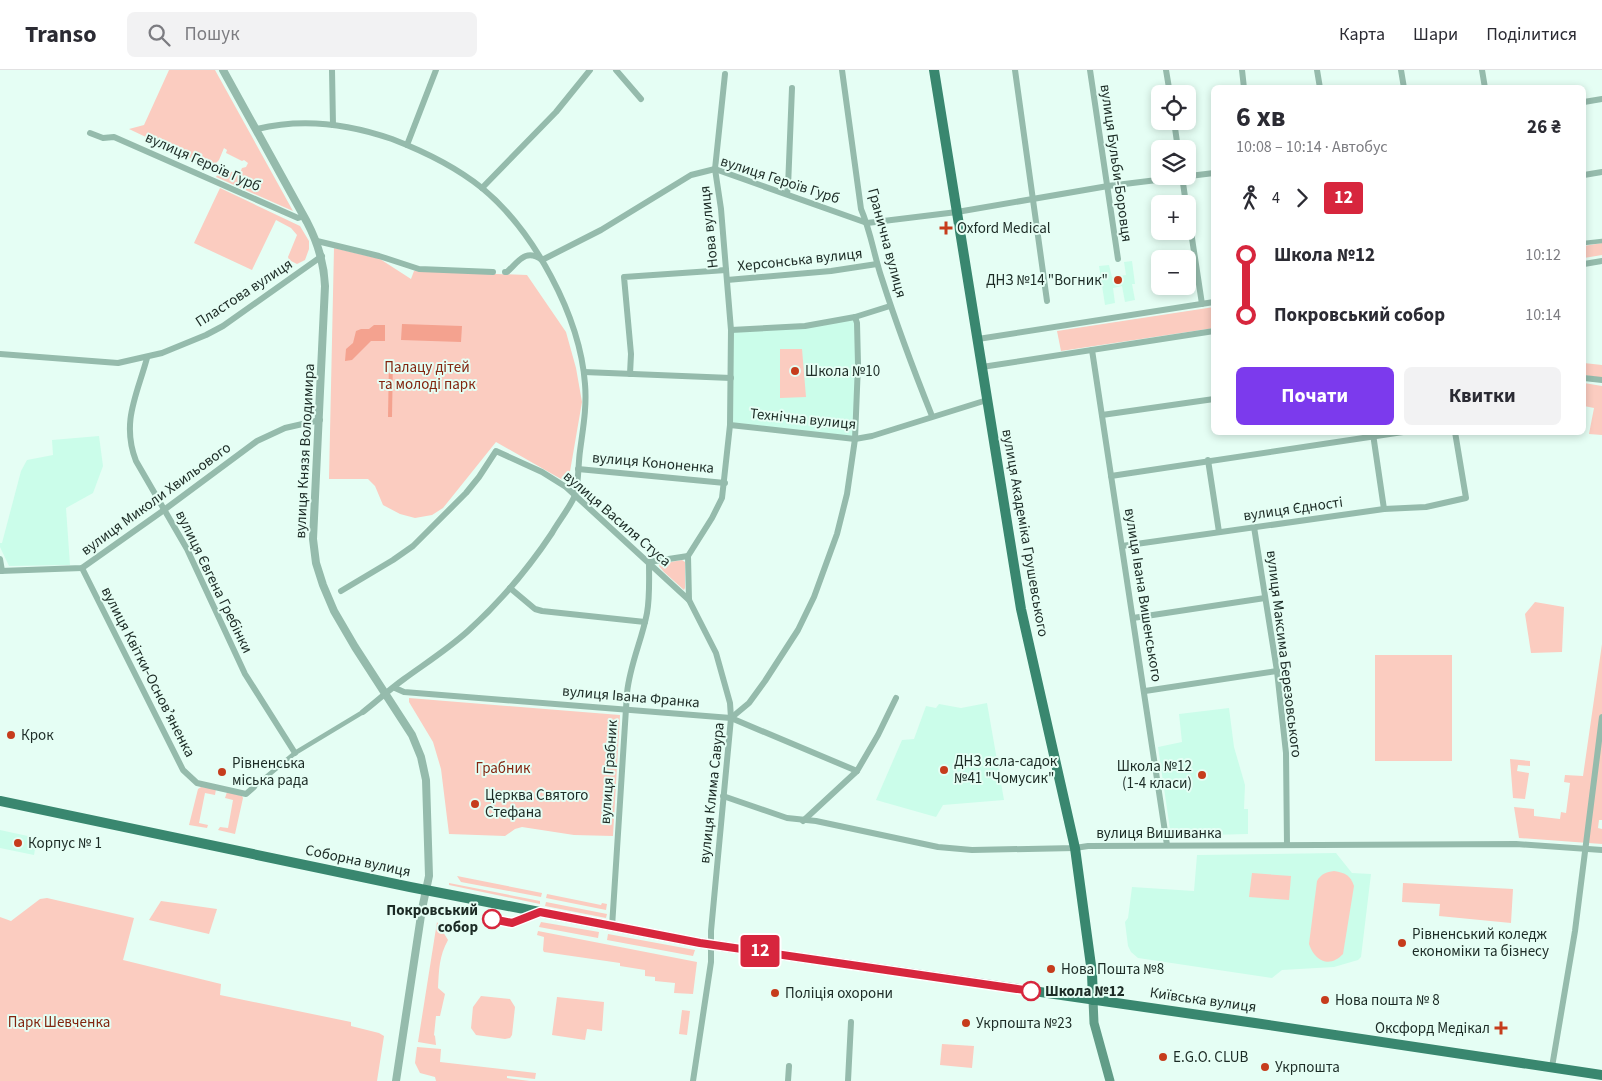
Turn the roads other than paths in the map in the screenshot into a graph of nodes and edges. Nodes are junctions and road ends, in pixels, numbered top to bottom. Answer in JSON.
{"nodes":[{"id":1,"x":223,"y":70,"type":"edge"},
{"id":2,"x":332,"y":70,"type":"edge"},
{"id":3,"x":436,"y":70,"type":"edge"},
{"id":4,"x":590,"y":70,"type":"edge"},
{"id":5,"x":616,"y":70,"type":"edge"},
{"id":6,"x":842,"y":70,"type":"edge"},
{"id":7,"x":934,"y":70,"type":"edge"},
{"id":8,"x":1016,"y":70,"type":"edge"},
{"id":9,"x":1090,"y":70,"type":"edge"},
{"id":10,"x":1166,"y":70,"type":"edge"},
{"id":11,"x":1242,"y":70,"type":"edge"},
{"id":12,"x":1318,"y":70,"type":"edge"},
{"id":13,"x":1401,"y":70,"type":"edge"},
{"id":14,"x":1482,"y":70,"type":"edge"},
{"id":15,"x":725,"y":74,"type":"dead end"},
{"id":16,"x":1168,"y":85,"type":"edge"},
{"id":17,"x":1244,"y":85,"type":"edge"},
{"id":18,"x":1320,"y":85,"type":"edge"},
{"id":19,"x":1404,"y":85,"type":"edge"},
{"id":20,"x":1484,"y":85,"type":"edge"},
{"id":21,"x":792,"y":88,"type":"dead end"},
{"id":22,"x":641,"y":99,"type":"dead end"},
{"id":23,"x":1602,"y":99,"type":"edge"},
{"id":24,"x":1586,"y":102,"type":"edge"},
{"id":25,"x":333,"y":125,"type":"junction"},
{"id":26,"x":257,"y":129,"type":"junction"},
{"id":27,"x":90,"y":133,"type":"dead end"},
{"id":28,"x":407,"y":145,"type":"junction"},
{"id":29,"x":715,"y":169,"type":"junction"},
{"id":30,"x":1211,"y":172,"type":"edge"},
{"id":31,"x":1602,"y":172,"type":"edge"},
{"id":32,"x":1196,"y":175,"type":"edge"},
{"id":33,"x":1586,"y":175,"type":"edge"},
{"id":34,"x":1151,"y":181,"type":"edge"},
{"id":35,"x":1108,"y":186,"type":"junction"},
{"id":36,"x":482,"y":188,"type":"junction"},
{"id":37,"x":787,"y":193,"type":"junction"},
{"id":38,"x":1034,"y":199,"type":"junction"},
{"id":39,"x":957,"y":212,"type":"junction"},
{"id":40,"x":304,"y":216,"type":"junction"},
{"id":41,"x":867,"y":223,"type":"junction"},
{"id":42,"x":1192,"y":240,"type":"edge"},
{"id":43,"x":317,"y":241,"type":"junction"},
{"id":44,"x":1602,"y":241,"type":"edge"},
{"id":45,"x":1586,"y":243,"type":"edge"},
{"id":46,"x":322,"y":256,"type":"junction"},
{"id":47,"x":1118,"y":259,"type":"dead end"},
{"id":48,"x":542,"y":260,"type":"junction"},
{"id":49,"x":1602,"y":261,"type":"edge"},
{"id":50,"x":877,"y":264,"type":"junction"},
{"id":51,"x":1586,"y":264,"type":"edge"},
{"id":52,"x":726,"y":270,"type":"junction"},
{"id":53,"x":493,"y":272,"type":"dead end"},
{"id":54,"x":505,"y":272,"type":"dead end"},
{"id":55,"x":727,"y":280,"type":"junction"},
{"id":56,"x":1047,"y":301,"type":"dead end"},
{"id":57,"x":1211,"y":302,"type":"edge"},
{"id":58,"x":1202,"y":304,"type":"junction"},
{"id":59,"x":890,"y":306,"type":"junction"},
{"id":60,"x":855,"y":316,"type":"junction"},
{"id":61,"x":731,"y":330,"type":"junction"},
{"id":62,"x":1211,"y":331,"type":"edge"},
{"id":63,"x":978,"y":339,"type":"junction"},
{"id":64,"x":1092,"y":350,"type":"junction"},
{"id":65,"x":0,"y":354,"type":"edge"},
{"id":66,"x":147,"y":358,"type":"junction"},
{"id":67,"x":982,"y":367,"type":"junction"},
{"id":68,"x":584,"y":372,"type":"junction"},
{"id":69,"x":630,"y":374,"type":"junction"},
{"id":70,"x":731,"y":378,"type":"junction"},
{"id":71,"x":1586,"y":378,"type":"edge"},
{"id":72,"x":1602,"y":380,"type":"edge"},
{"id":73,"x":1211,"y":399,"type":"edge"},
{"id":74,"x":987,"y":400,"type":"junction"},
{"id":75,"x":1102,"y":415,"type":"junction"},
{"id":76,"x":932,"y":416,"type":"junction"},
{"id":77,"x":320,"y":420,"type":"junction"},
{"id":78,"x":730,"y":424,"type":"junction"},
{"id":79,"x":1373,"y":435,"type":"edge"},
{"id":80,"x":1456,"y":435,"type":"edge"},
{"id":81,"x":855,"y":439,"type":"junction"},
{"id":82,"x":1208,"y":460,"type":"junction"},
{"id":83,"x":578,"y":469,"type":"junction"},
{"id":84,"x":1111,"y":476,"type":"junction"},
{"id":85,"x":725,"y":483,"type":"junction"},
{"id":86,"x":574,"y":496,"type":"junction"},
{"id":87,"x":1384,"y":509,"type":"junction"},
{"id":88,"x":164,"y":510,"type":"junction"},
{"id":89,"x":1254,"y":527,"type":"junction"},
{"id":90,"x":1219,"y":532,"type":"junction"},
{"id":91,"x":1122,"y":546,"type":"junction"},
{"id":92,"x":688,"y":556,"type":"junction"},
{"id":93,"x":0,"y":559,"type":"edge"},
{"id":94,"x":649,"y":562,"type":"junction"},
{"id":95,"x":82,"y":568,"type":"junction"},
{"id":96,"x":1,"y":571,"type":"edge"},
{"id":97,"x":510,"y":588,"type":"junction"},
{"id":98,"x":341,"y":591,"type":"dead end"},
{"id":99,"x":1265,"y":598,"type":"junction"},
{"id":100,"x":689,"y":600,"type":"junction"},
{"id":101,"x":1133,"y":618,"type":"junction"},
{"id":102,"x":645,"y":622,"type":"junction"},
{"id":103,"x":1277,"y":671,"type":"junction"},
{"id":104,"x":394,"y":688,"type":"junction"},
{"id":105,"x":1144,"y":691,"type":"junction"},
{"id":106,"x":385,"y":693,"type":"junction"},
{"id":107,"x":896,"y":698,"type":"dead end"},
{"id":108,"x":626,"y":709,"type":"junction"},
{"id":109,"x":362,"y":712,"type":"joint"},
{"id":110,"x":1602,"y":717,"type":"edge"},
{"id":111,"x":731,"y":718,"type":"junction"},
{"id":112,"x":295,"y":753,"type":"junction"},
{"id":113,"x":856,"y":771,"type":"junction"},
{"id":114,"x":254,"y":787,"type":"joint"},
{"id":115,"x":723,"y":796,"type":"junction"},
{"id":116,"x":0,"y":801,"type":"edge"},
{"id":117,"x":803,"y":821,"type":"junction"},
{"id":118,"x":1168,"y":845,"type":"junction"},
{"id":119,"x":1287,"y":845,"type":"junction"},
{"id":120,"x":1075,"y":848,"type":"junction"},
{"id":121,"x":1586,"y":849,"type":"junction"},
{"id":122,"x":1602,"y":850,"type":"edge"},
{"id":123,"x":426,"y":890,"type":"junction"},
{"id":124,"x":612,"y":927,"type":"junction"},
{"id":125,"x":711,"y":945,"type":"junction"},
{"id":126,"x":1093,"y":1000,"type":"junction"},
{"id":127,"x":851,"y":1022,"type":"dead end"},
{"id":128,"x":789,"y":1066,"type":"dead end"},
{"id":129,"x":1552,"y":1067,"type":"junction"},
{"id":130,"x":1602,"y":1075,"type":"edge"},
{"id":131,"x":396,"y":1081,"type":"edge"},
{"id":132,"x":693,"y":1081,"type":"edge"},
{"id":133,"x":788,"y":1081,"type":"edge"},
{"id":134,"x":848,"y":1081,"type":"edge"},
{"id":135,"x":1110,"y":1081,"type":"edge"}],
"edges":[{"from":1,"to":26,"type":"street","name":"вулиця Князя Володимира"},
{"from":2,"to":25,"type":"street"},
{"from":3,"to":28,"type":"street"},
{"from":4,"to":36,"type":"street"},
{"from":5,"to":22,"type":"street"},
{"from":6,"to":41,"type":"street","name":"Гранична вулиця"},
{"from":7,"to":39,"type":"main road","name":"вулиця Академіка Грушевського"},
{"from":8,"to":38,"type":"street"},
{"from":9,"to":35,"type":"street","name":"вулиця Бульби-Боровця"},
{"from":10,"to":16,"type":"street"},
{"from":11,"to":17,"type":"street"},
{"from":12,"to":18,"type":"street"},
{"from":13,"to":19,"type":"street"},
{"from":14,"to":20,"type":"street"},
{"from":15,"to":29,"type":"street","name":"Нова вулиця"},
{"from":21,"to":37,"type":"street"},
{"from":23,"to":24,"type":"street"},
{"from":25,"to":26,"type":"street"},
{"from":25,"to":28,"type":"street"},
{"from":26,"to":40,"type":"street","name":"вулиця Князя Володимира"},
{"from":27,"to":40,"type":"street","name":"вулиця Героїв Гурб"},
{"from":28,"to":36,"type":"street"},
{"from":29,"to":37,"type":"street","name":"вулиця Героїв Гурб"},
{"from":29,"to":48,"type":"street","name":"вулиця Героїв Гурб"},
{"from":29,"to":52,"type":"street","name":"Нова вулиця"},
{"from":30,"to":32,"type":"street","name":"вулиця Героїв Гурб"},
{"from":31,"to":33,"type":"street"},
{"from":34,"to":35,"type":"street","name":"вулиця Героїв Гурб"},
{"from":35,"to":38,"type":"street","name":"вулиця Героїв Гурб"},
{"from":35,"to":47,"type":"street","name":"вулиця Бульби-Боровця"},
{"from":36,"to":48,"type":"street"},
{"from":37,"to":41,"type":"street","name":"вулиця Героїв Гурб"},
{"from":38,"to":39,"type":"street","name":"вулиця Героїв Гурб"},
{"from":38,"to":56,"type":"street"},
{"from":39,"to":41,"type":"street","name":"вулиця Героїв Гурб"},
{"from":39,"to":63,"type":"main road","name":"вулиця Академіка Грушевського"},
{"from":40,"to":43,"type":"street","name":"вулиця Князя Володимира"},
{"from":41,"to":50,"type":"street","name":"Гранична вулиця"},
{"from":42,"to":58,"type":"street"},
{"from":43,"to":46,"type":"street","name":"вулиця Князя Володимира"},
{"from":43,"to":53,"type":"street"},
{"from":44,"to":45,"type":"street"},
{"from":46,"to":66,"type":"street","name":"Пластова вулиця"},
{"from":46,"to":77,"type":"street","name":"вулиця Князя Володимира"},
{"from":48,"to":54,"type":"street","name":"вулиця Героїв Гурб"},
{"from":48,"to":68,"type":"street"},
{"from":49,"to":51,"type":"street"},
{"from":50,"to":55,"type":"street","name":"Херсонська вулиця"},
{"from":50,"to":59,"type":"street","name":"Гранична вулиця"},
{"from":52,"to":55,"type":"street","name":"Нова вулиця"},
{"from":52,"to":69,"type":"street"},
{"from":55,"to":61,"type":"street","name":"Нова вулиця"},
{"from":57,"to":58,"type":"street"},
{"from":58,"to":63,"type":"street"},
{"from":59,"to":60,"type":"street"},
{"from":59,"to":76,"type":"street","name":"Гранична вулиця"},
{"from":60,"to":61,"type":"street"},
{"from":60,"to":81,"type":"street","name":"вулиця Клима Савура"},
{"from":61,"to":70,"type":"street","name":"Нова вулиця"},
{"from":62,"to":64,"type":"street"},
{"from":63,"to":67,"type":"main road","name":"вулиця Академіка Грушевського"},
{"from":64,"to":67,"type":"street"},
{"from":64,"to":75,"type":"street","name":"вулиця Івана Вишенського"},
{"from":65,"to":66,"type":"street","name":"Пластова вулиця"},
{"from":66,"to":88,"type":"street","name":"вулиця Євгена Гребінки"},
{"from":67,"to":74,"type":"main road","name":"вулиця Академіка Грушевського"},
{"from":68,"to":69,"type":"street"},
{"from":68,"to":83,"type":"street"},
{"from":69,"to":70,"type":"street"},
{"from":70,"to":78,"type":"street","name":"Нова вулиця"},
{"from":71,"to":72,"type":"street"},
{"from":73,"to":75,"type":"street"},
{"from":74,"to":76,"type":"street","name":"Технічна вулиця"},
{"from":74,"to":120,"type":"main road","name":"вулиця Академіка Грушевського"},
{"from":75,"to":84,"type":"street","name":"вулиця Івана Вишенського"},
{"from":76,"to":81,"type":"street","name":"Технічна вулиця"},
{"from":77,"to":88,"type":"street","name":"вулиця Миколи Хвильового"},
{"from":77,"to":106,"type":"street","name":"вулиця Князя Володимира"},
{"from":78,"to":81,"type":"street","name":"Технічна вулиця"},
{"from":78,"to":85,"type":"street","name":"Нова вулиця"},
{"from":79,"to":82,"type":"street"},
{"from":79,"to":87,"type":"street"},
{"from":80,"to":87,"type":"street","name":"вулиця Єдності"},
{"from":81,"to":111,"type":"street","name":"вулиця Клима Савура"},
{"from":82,"to":84,"type":"street"},
{"from":82,"to":90,"type":"street"},
{"from":83,"to":85,"type":"street","name":"вулиця Кононенка"},
{"from":83,"to":86,"type":"street"},
{"from":84,"to":91,"type":"street","name":"вулиця Івана Вишенського"},
{"from":85,"to":92,"type":"street","name":"Нова вулиця"},
{"from":86,"to":94,"type":"street","name":"вулиця Василя Стуса"},
{"from":86,"to":97,"type":"street"},
{"from":86,"to":98,"type":"street","name":"вулиця Василя Стуса"},
{"from":87,"to":89,"type":"street","name":"вулиця Єдності"},
{"from":88,"to":95,"type":"street","name":"вулиця Миколи Хвильового"},
{"from":88,"to":112,"type":"street","name":"вулиця Євгена Гребінки"},
{"from":89,"to":90,"type":"street","name":"вулиця Єдності"},
{"from":89,"to":99,"type":"street","name":"вулиця Максима Березовського"},
{"from":90,"to":91,"type":"street","name":"вулиця Єдності"},
{"from":91,"to":101,"type":"street","name":"вулиця Івана Вишенського"},
{"from":92,"to":94,"type":"street"},
{"from":92,"to":100,"type":"street"},
{"from":93,"to":96,"type":"street"},
{"from":94,"to":100,"type":"street","name":"вулиця Василя Стуса"},
{"from":94,"to":102,"type":"street","name":"вулиця Грабник"},
{"from":95,"to":96,"type":"street","name":"вулиця Миколи Хвильового"},
{"from":95,"to":114,"type":"street","name":"вулиця Квітки-Основʼяненка"},
{"from":97,"to":102,"type":"street"},
{"from":97,"to":104,"type":"street"},
{"from":99,"to":101,"type":"street"},
{"from":99,"to":103,"type":"street","name":"вулиця Максима Березовського"},
{"from":100,"to":111,"type":"street"},
{"from":101,"to":105,"type":"street","name":"вулиця Івана Вишенського"},
{"from":102,"to":108,"type":"street","name":"вулиця Грабник"},
{"from":103,"to":105,"type":"street"},
{"from":103,"to":119,"type":"street","name":"вулиця Максима Березовського"},
{"from":104,"to":106,"type":"street"},
{"from":104,"to":108,"type":"street","name":"вулиця Івана Франка"},
{"from":105,"to":118,"type":"street","name":"вулиця Івана Вишенського"},
{"from":106,"to":109,"type":"street"},
{"from":106,"to":123,"type":"street","name":"вулиця Князя Володимира"},
{"from":107,"to":113,"type":"street"},
{"from":108,"to":111,"type":"street","name":"вулиця Івана Франка"},
{"from":108,"to":124,"type":"street","name":"вулиця Грабник"},
{"from":109,"to":112,"type":"street"},
{"from":110,"to":121,"type":"street"},
{"from":111,"to":113,"type":"street","name":"вулиця Івана Франка"},
{"from":111,"to":115,"type":"street","name":"вулиця Клима Савура"},
{"from":112,"to":114,"type":"street"},
{"from":113,"to":117,"type":"street"},
{"from":115,"to":117,"type":"street","name":"вулиця Вишиванка"},
{"from":115,"to":125,"type":"street","name":"вулиця Клима Савура"},
{"from":116,"to":123,"type":"main road","name":"Соборна вулиця"},
{"from":117,"to":120,"type":"street","name":"вулиця Вишиванка"},
{"from":118,"to":119,"type":"street","name":"вулиця Вишиванка"},
{"from":118,"to":120,"type":"street","name":"вулиця Вишиванка"},
{"from":119,"to":121,"type":"street","name":"вулиця Вишиванка"},
{"from":120,"to":126,"type":"main road","name":"вулиця Академіка Грушевського"},
{"from":121,"to":122,"type":"street","name":"вулиця Вишиванка"},
{"from":121,"to":129,"type":"street"},
{"from":123,"to":124,"type":"main road","name":"Соборна вулиця"},
{"from":123,"to":131,"type":"street","name":"вулиця Князя Володимира"},
{"from":124,"to":125,"type":"main road","name":"Соборна вулиця"},
{"from":125,"to":126,"type":"main road","name":"Київська вулиця"},
{"from":125,"to":132,"type":"street","name":"вулиця Клима Савура"},
{"from":126,"to":129,"type":"main road","name":"Київська вулиця"},
{"from":126,"to":135,"type":"main road"},
{"from":127,"to":134,"type":"street"},
{"from":128,"to":133,"type":"street"},
{"from":129,"to":130,"type":"main road","name":"Київська вулиця"}]}
